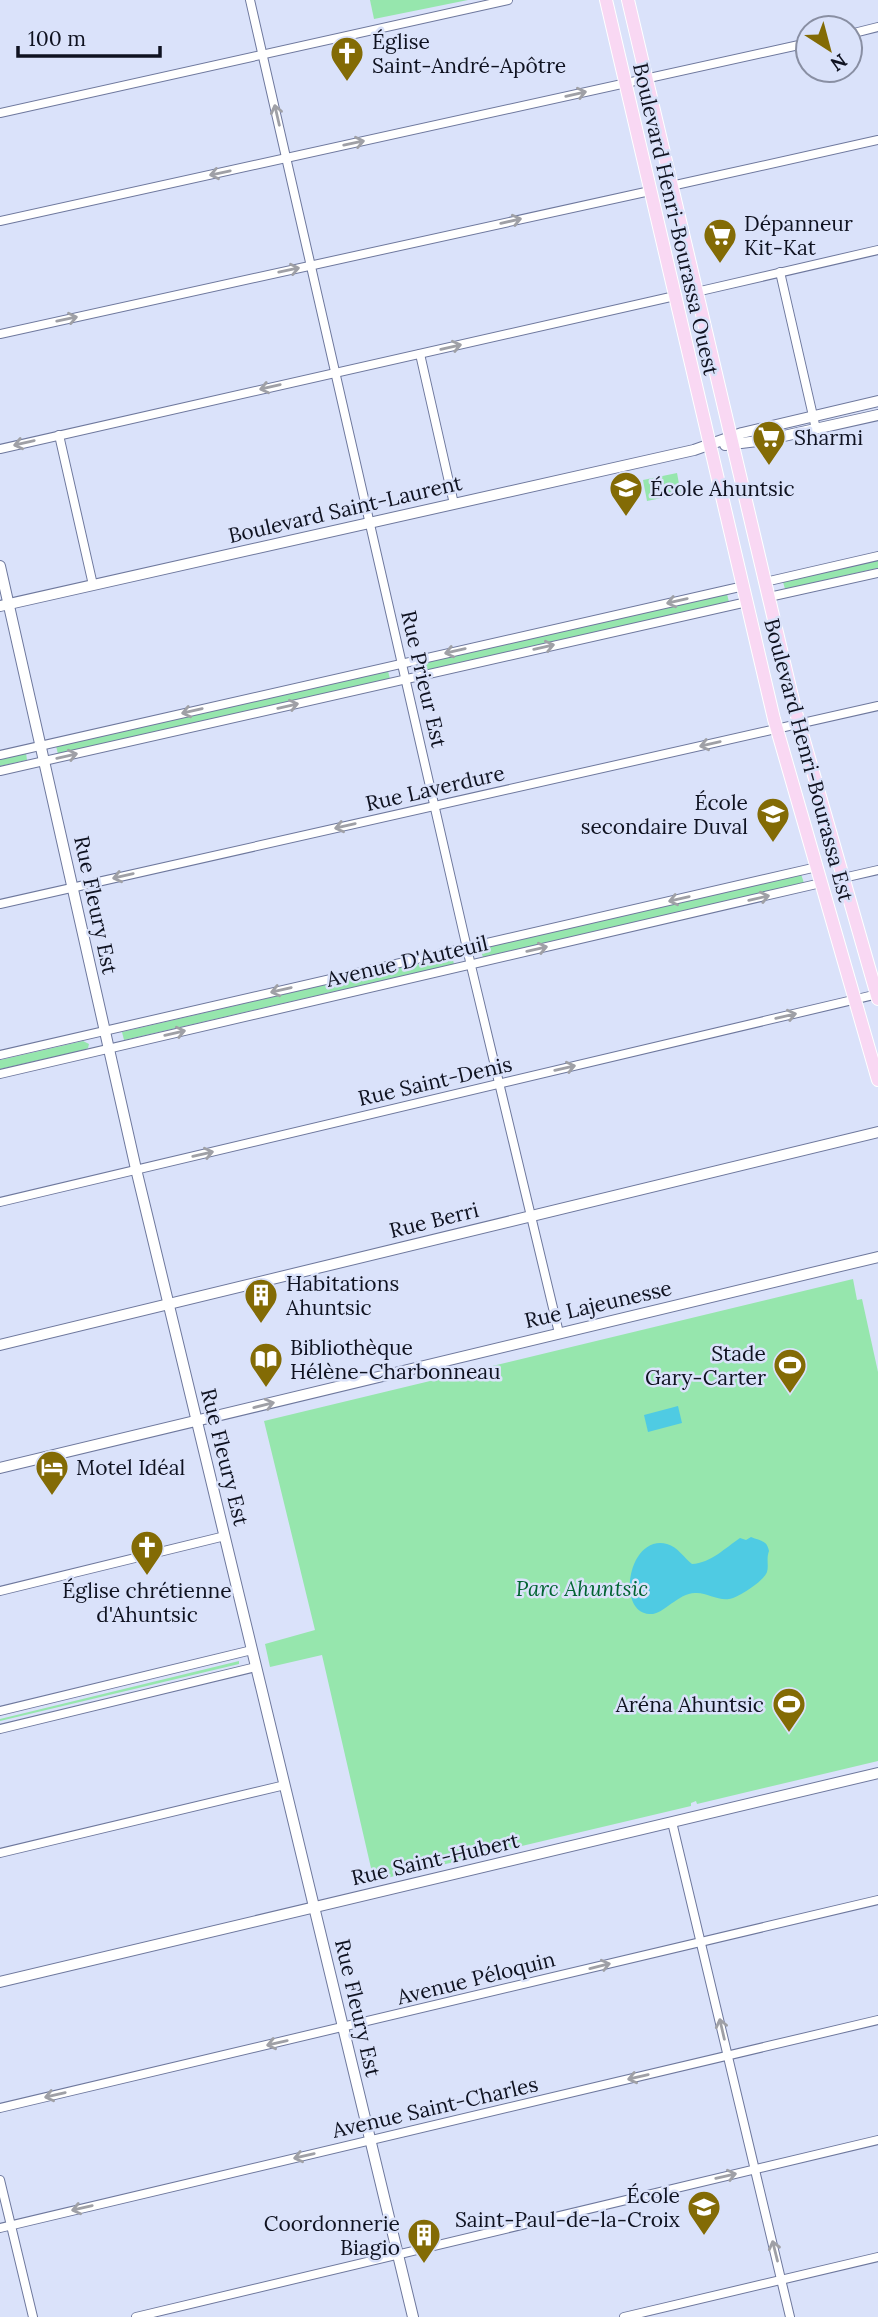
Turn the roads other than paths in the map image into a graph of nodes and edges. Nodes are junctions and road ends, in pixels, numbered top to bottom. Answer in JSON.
{"nodes":[{"id":1,"x":250,"y":0,"type":"edge"},
{"id":2,"x":508,"y":0,"type":"edge"},
{"id":3,"x":606,"y":0,"type":"edge"},
{"id":4,"x":628,"y":0,"type":"edge"},
{"id":5,"x":794,"y":46,"type":"edge"},
{"id":6,"x":263,"y":54,"type":"junction"},
{"id":7,"x":646,"y":78,"type":"junction"},
{"id":8,"x":625,"y":83,"type":"junction"},
{"id":9,"x":0,"y":113,"type":"edge"},
{"id":10,"x":878,"y":140,"type":"edge"},
{"id":11,"x":287,"y":158,"type":"junction"},
{"id":12,"x":671,"y":186,"type":"junction"},
{"id":13,"x":650,"y":191,"type":"junction"},
{"id":14,"x":0,"y":221,"type":"edge"},
{"id":15,"x":878,"y":250,"type":"edge"},
{"id":16,"x":312,"y":265,"type":"junction"},
{"id":17,"x":780,"y":272,"type":"junction"},
{"id":18,"x":696,"y":292,"type":"junction"},
{"id":19,"x":675,"y":296,"type":"junction"},
{"id":20,"x":0,"y":334,"type":"edge"},
{"id":21,"x":420,"y":354,"type":"junction"},
{"id":22,"x":337,"y":373,"type":"junction"},
{"id":23,"x":878,"y":401,"type":"edge"},
{"id":24,"x":878,"y":415,"type":"edge"},
{"id":25,"x":813,"y":416,"type":"junction"},
{"id":26,"x":816,"y":429,"type":"junction"},
{"id":27,"x":60,"y":435,"type":"junction"},
{"id":28,"x":731,"y":441,"type":"junction"},
{"id":29,"x":705,"y":447,"type":"junction"},
{"id":30,"x":0,"y":449,"type":"edge"},
{"id":31,"x":454,"y":504,"type":"junction"},
{"id":32,"x":370,"y":523,"type":"junction"},
{"id":33,"x":878,"y":556,"type":"edge"},
{"id":34,"x":0,"y":566,"type":"edge"},
{"id":35,"x":878,"y":573,"type":"edge"},
{"id":36,"x":765,"y":582,"type":"junction"},
{"id":37,"x":93,"y":585,"type":"junction"},
{"id":38,"x":744,"y":586,"type":"junction"},
{"id":39,"x":769,"y":597,"type":"junction"},
{"id":40,"x":747,"y":602,"type":"junction"},
{"id":41,"x":4,"y":605,"type":"edge"},
{"id":42,"x":402,"y":663,"type":"junction"},
{"id":43,"x":406,"y":679,"type":"junction"},
{"id":44,"x":878,"y":706,"type":"edge"},
{"id":45,"x":799,"y":724,"type":"junction"},
{"id":46,"x":777,"y":729,"type":"junction"},
{"id":47,"x":41,"y":746,"type":"junction"},
{"id":48,"x":0,"y":755,"type":"edge"},
{"id":49,"x":44,"y":761,"type":"junction"},
{"id":50,"x":0,"y":771,"type":"edge"},
{"id":51,"x":435,"y":806,"type":"junction"},
{"id":52,"x":817,"y":867,"type":"junction"},
{"id":53,"x":878,"y":870,"type":"edge"},
{"id":54,"x":843,"y":877,"type":"junction"},
{"id":55,"x":821,"y":883,"type":"junction"},
{"id":56,"x":73,"y":887,"type":"junction"},
{"id":57,"x":0,"y":904,"type":"edge"},
{"id":58,"x":467,"y":947,"type":"junction"},
{"id":59,"x":471,"y":965,"type":"junction"},
{"id":60,"x":878,"y":996,"type":"edge"},
{"id":61,"x":855,"y":999,"type":"junction"},
{"id":62,"x":104,"y":1031,"type":"junction"},
{"id":63,"x":108,"y":1048,"type":"junction"},
{"id":64,"x":0,"y":1055,"type":"edge"},
{"id":65,"x":0,"y":1073,"type":"edge"},
{"id":66,"x":878,"y":1080,"type":"edge"},
{"id":67,"x":499,"y":1084,"type":"junction"},
{"id":68,"x":878,"y":1132,"type":"edge"},
{"id":69,"x":136,"y":1169,"type":"junction"},
{"id":70,"x":0,"y":1202,"type":"edge"},
{"id":71,"x":531,"y":1216,"type":"junction"},
{"id":72,"x":878,"y":1257,"type":"edge"},
{"id":73,"x":169,"y":1304,"type":"junction"},
{"id":74,"x":559,"y":1333,"type":"junction"},
{"id":75,"x":0,"y":1345,"type":"edge"},
{"id":76,"x":197,"y":1421,"type":"junction"},
{"id":77,"x":0,"y":1468,"type":"edge"},
{"id":78,"x":225,"y":1536,"type":"junction"},
{"id":79,"x":0,"y":1591,"type":"edge"},
{"id":80,"x":252,"y":1650,"type":"junction"},
{"id":81,"x":256,"y":1667,"type":"junction"},
{"id":82,"x":0,"y":1710,"type":"edge"},
{"id":83,"x":0,"y":1729,"type":"edge"},
{"id":84,"x":878,"y":1773,"type":"edge"},
{"id":85,"x":285,"y":1785,"type":"junction"},
{"id":86,"x":672,"y":1822,"type":"junction"},
{"id":87,"x":0,"y":1853,"type":"edge"},
{"id":88,"x":878,"y":1900,"type":"edge"},
{"id":89,"x":314,"y":1908,"type":"junction"},
{"id":90,"x":701,"y":1941,"type":"junction"},
{"id":91,"x":0,"y":1982,"type":"edge"},
{"id":92,"x":878,"y":2020,"type":"edge"},
{"id":93,"x":343,"y":2028,"type":"junction"},
{"id":94,"x":728,"y":2056,"type":"junction"},
{"id":95,"x":0,"y":2108,"type":"edge"},
{"id":96,"x":878,"y":2140,"type":"edge"},
{"id":97,"x":370,"y":2141,"type":"junction"},
{"id":98,"x":755,"y":2169,"type":"junction"},
{"id":99,"x":0,"y":2180,"type":"edge"},
{"id":100,"x":11,"y":2225,"type":"junction"},
{"id":101,"x":0,"y":2228,"type":"edge"},
{"id":102,"x":398,"y":2254,"type":"junction"},
{"id":103,"x":878,"y":2257,"type":"edge"},
{"id":104,"x":782,"y":2280,"type":"junction"},
{"id":105,"x":33,"y":2317,"type":"edge"},
{"id":106,"x":136,"y":2317,"type":"edge"},
{"id":107,"x":413,"y":2317,"type":"edge"},
{"id":108,"x":624,"y":2317,"type":"edge"},
{"id":109,"x":790,"y":2317,"type":"edge"}],
"edges":[{"from":1,"to":6,"type":"street","name":"Rue Prieur Est"},
{"from":2,"to":6,"type":"street"},
{"from":3,"to":8,"type":"main road","name":"Boulevard Henri-Bourassa Ouest"},
{"from":4,"to":7,"type":"main road","name":"Boulevard Henri-Bourassa Ouest"},
{"from":5,"to":7,"type":"street"},
{"from":6,"to":9,"type":"street"},
{"from":11,"to":6,"type":"street","name":"Rue Prieur Est","one_way":true},
{"from":7,"to":8,"type":"street"},
{"from":7,"to":12,"type":"main road","name":"Boulevard Henri-Bourassa Ouest"},
{"from":11,"to":8,"type":"street","one_way":true},
{"from":8,"to":13,"type":"main road","name":"Boulevard Henri-Bourassa Ouest"},
{"from":10,"to":12,"type":"street"},
{"from":11,"to":14,"type":"street","one_way":true},
{"from":11,"to":16,"type":"street","name":"Rue Prieur Est"},
{"from":12,"to":18,"type":"main road","name":"Boulevard Henri-Bourassa Ouest"},
{"from":16,"to":13,"type":"street","one_way":true},
{"from":13,"to":19,"type":"main road","name":"Boulevard Henri-Bourassa Ouest"},
{"from":15,"to":17,"type":"street"},
{"from":20,"to":16,"type":"street","one_way":true},
{"from":16,"to":22,"type":"street","name":"Rue Prieur Est"},
{"from":17,"to":18,"type":"street"},
{"from":17,"to":25,"type":"street"},
{"from":18,"to":28,"type":"main road","name":"Boulevard Henri-Bourassa Ouest"},
{"from":21,"to":19,"type":"street","one_way":true},
{"from":19,"to":29,"type":"main road","name":"Boulevard Henri-Bourassa Ouest"},
{"from":21,"to":22,"type":"street"},
{"from":21,"to":31,"type":"street"},
{"from":22,"to":27,"type":"street","one_way":true},
{"from":22,"to":32,"type":"street","name":"Rue Prieur Est"},
{"from":23,"to":25,"type":"main road","name":"Boulevard Saint-Laurent"},
{"from":24,"to":26,"type":"main road","name":"Boulevard Saint-Laurent"},
{"from":25,"to":26,"type":"street"},
{"from":25,"to":28,"type":"main road","name":"Boulevard Saint-Laurent"},
{"from":26,"to":28,"type":"main road","name":"Boulevard Saint-Laurent"},
{"from":27,"to":30,"type":"street","one_way":true},
{"from":27,"to":37,"type":"street"},
{"from":28,"to":29,"type":"main road","name":"Boulevard Saint-Laurent"},
{"from":28,"to":36,"type":"main road","name":"Boulevard Henri-Bourassa Est"},
{"from":29,"to":31,"type":"main road","name":"Boulevard Saint-Laurent"},
{"from":29,"to":38,"type":"main road","name":"Boulevard Henri-Bourassa Est"},
{"from":31,"to":32,"type":"main road","name":"Boulevard Saint-Laurent"},
{"from":32,"to":37,"type":"main road","name":"Boulevard Saint-Laurent"},
{"from":32,"to":42,"type":"street","name":"Rue Prieur Est"},
{"from":33,"to":36,"type":"street"},
{"from":34,"to":41,"type":"main road","name":"Rue Fleury Est"},
{"from":35,"to":39,"type":"street"},
{"from":36,"to":39,"type":"main road","name":"Boulevard Henri-Bourassa Est"},
{"from":37,"to":41,"type":"main road","name":"Boulevard Saint-Laurent"},
{"from":38,"to":40,"type":"main road","name":"Boulevard Henri-Bourassa Est"},
{"from":38,"to":42,"type":"street","one_way":true},
{"from":39,"to":45,"type":"main road","name":"Boulevard Henri-Bourassa Est"},
{"from":43,"to":40,"type":"street","one_way":true},
{"from":40,"to":46,"type":"main road","name":"Boulevard Henri-Bourassa Est"},
{"from":41,"to":47,"type":"main road","name":"Rue Fleury Est"},
{"from":42,"to":43,"type":"street","name":"Rue Prieur Est"},
{"from":42,"to":47,"type":"street","one_way":true},
{"from":49,"to":43,"type":"street","one_way":true},
{"from":43,"to":51,"type":"street","name":"Rue Prieur Est"},
{"from":44,"to":45,"type":"street","name":"Rue Laverdure"},
{"from":45,"to":46,"type":"street","name":"Rue Laverdure"},
{"from":45,"to":54,"type":"main road","name":"Boulevard Henri-Bourassa Est"},
{"from":46,"to":51,"type":"street","name":"Rue Laverdure","one_way":true},
{"from":46,"to":52,"type":"main road","name":"Boulevard Henri-Bourassa Est"},
{"from":47,"to":48,"type":"street"},
{"from":47,"to":49,"type":"main road","name":"Rue Fleury Est"},
{"from":49,"to":50,"type":"street"},
{"from":49,"to":56,"type":"main road","name":"Rue Fleury Est"},
{"from":51,"to":56,"type":"street","name":"Rue Laverdure","one_way":true},
{"from":51,"to":58,"type":"street","name":"Rue Prieur Est"},
{"from":52,"to":55,"type":"main road","name":"Boulevard Henri-Bourassa Est"},
{"from":52,"to":58,"type":"street","name":"Avenue D'Auteuil","one_way":true},
{"from":53,"to":54,"type":"street"},
{"from":54,"to":60,"type":"main road","name":"Boulevard Henri-Bourassa Est"},
{"from":59,"to":55,"type":"street","name":"Avenue D'Auteuil","one_way":true},
{"from":55,"to":61,"type":"main road","name":"Boulevard Henri-Bourassa Est"},
{"from":56,"to":57,"type":"street","name":"Rue Laverdure"},
{"from":56,"to":62,"type":"main road","name":"Rue Fleury Est"},
{"from":58,"to":59,"type":"street","name":"Rue Prieur Est"},
{"from":58,"to":62,"type":"street","name":"Avenue D'Auteuil","one_way":true},
{"from":63,"to":59,"type":"street","name":"Avenue D'Auteuil","one_way":true},
{"from":59,"to":67,"type":"street","name":"Rue Prieur Est"},
{"from":60,"to":61,"type":"street","name":"Rue Saint-Denis"},
{"from":61,"to":66,"type":"main road","name":"Boulevard Henri-Bourassa Est"},
{"from":67,"to":61,"type":"street","name":"Rue Saint-Denis","one_way":true},
{"from":62,"to":63,"type":"main road","name":"Rue Fleury Est"},
{"from":62,"to":64,"type":"street","name":"Avenue D'Auteuil"},
{"from":63,"to":65,"type":"street","name":"Avenue D'Auteuil"},
{"from":63,"to":69,"type":"main road","name":"Rue Fleury Est"},
{"from":69,"to":67,"type":"street","name":"Rue Saint-Denis","one_way":true},
{"from":67,"to":71,"type":"street","name":"Rue Prieur Est"},
{"from":68,"to":71,"type":"main road","name":"Rue Berri"},
{"from":69,"to":70,"type":"street","name":"Rue Saint-Denis"},
{"from":69,"to":73,"type":"main road","name":"Rue Fleury Est"},
{"from":71,"to":73,"type":"main road","name":"Rue Berri"},
{"from":71,"to":74,"type":"street","name":"Rue Prieur Est"},
{"from":72,"to":74,"type":"main road","name":"Rue Lajeunesse"},
{"from":73,"to":75,"type":"main road","name":"Rue Berri"},
{"from":73,"to":76,"type":"main road","name":"Rue Fleury Est"},
{"from":76,"to":74,"type":"main road","name":"Rue Lajeunesse","one_way":true},
{"from":76,"to":77,"type":"main road","name":"Rue Lajeunesse"},
{"from":76,"to":78,"type":"main road","name":"Rue Fleury Est"},
{"from":78,"to":79,"type":"street"},
{"from":78,"to":80,"type":"main road","name":"Rue Fleury Est"},
{"from":80,"to":81,"type":"main road","name":"Rue Fleury Est"},
{"from":80,"to":82,"type":"street"},
{"from":81,"to":83,"type":"street"},
{"from":81,"to":85,"type":"main road","name":"Rue Fleury Est"},
{"from":84,"to":86,"type":"main road","name":"Rue Saint-Hubert"},
{"from":85,"to":87,"type":"street"},
{"from":85,"to":89,"type":"main road","name":"Rue Fleury Est"},
{"from":86,"to":89,"type":"main road","name":"Rue Saint-Hubert"},
{"from":86,"to":90,"type":"street"},
{"from":88,"to":90,"type":"street","name":"Avenue Péloquin"},
{"from":89,"to":91,"type":"main road","name":"Rue Saint-Hubert"},
{"from":89,"to":93,"type":"main road","name":"Rue Fleury Est"},
{"from":93,"to":90,"type":"street","name":"Avenue Péloquin","one_way":true},
{"from":94,"to":90,"type":"street","one_way":true},
{"from":92,"to":94,"type":"street","name":"Avenue Saint-Charles"},
{"from":93,"to":95,"type":"street","name":"Avenue Péloquin","one_way":true},
{"from":93,"to":97,"type":"main road","name":"Rue Fleury Est"},
{"from":94,"to":97,"type":"street","name":"Avenue Saint-Charles","one_way":true},
{"from":94,"to":98,"type":"street"},
{"from":96,"to":98,"type":"street"},
{"from":97,"to":100,"type":"street","name":"Avenue Saint-Charles","one_way":true},
{"from":97,"to":102,"type":"main road","name":"Rue Fleury Est"},
{"from":102,"to":98,"type":"street","one_way":true},
{"from":104,"to":98,"type":"street","one_way":true},
{"from":99,"to":100,"type":"street"},
{"from":100,"to":101,"type":"street","name":"Avenue Saint-Charles"},
{"from":100,"to":105,"type":"street"},
{"from":102,"to":106,"type":"street"},
{"from":102,"to":107,"type":"main road","name":"Rue Fleury Est"},
{"from":103,"to":104,"type":"street"},
{"from":104,"to":108,"type":"street"},
{"from":104,"to":109,"type":"street"}]}
